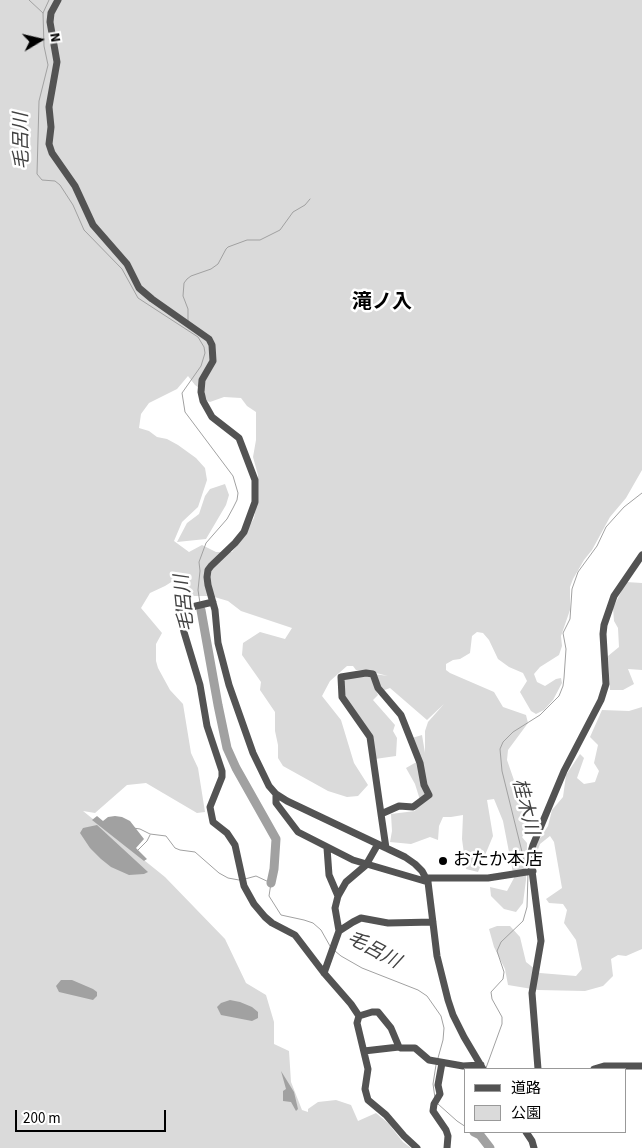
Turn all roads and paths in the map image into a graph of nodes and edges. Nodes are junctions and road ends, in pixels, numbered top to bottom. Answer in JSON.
{"nodes":[{"id":1,"x":58,"y":0,"type":"edge"},
{"id":2,"x":642,"y":555,"type":"edge"},
{"id":3,"x":212,"y":602,"type":"junction"},
{"id":4,"x":276,"y":794,"type":"junction"},
{"id":5,"x":381,"y":814,"type":"junction"},
{"id":6,"x":378,"y":844,"type":"junction"},
{"id":7,"x":327,"y":848,"type":"junction"},
{"id":8,"x":386,"y":848,"type":"junction"},
{"id":9,"x":366,"y":865,"type":"junction"},
{"id":10,"x":532,"y":871,"type":"junction"},
{"id":11,"x":427,"y":880,"type":"junction"},
{"id":12,"x":338,"y":896,"type":"junction"},
{"id":13,"x":434,"y":922,"type":"junction"},
{"id":14,"x":339,"y":931,"type":"junction"},
{"id":15,"x":324,"y":973,"type":"junction"},
{"id":16,"x":359,"y":1016,"type":"junction"},
{"id":17,"x":399,"y":1047,"type":"junction"},
{"id":18,"x":364,"y":1051,"type":"junction"},
{"id":19,"x":439,"y":1062,"type":"junction"},
{"id":20,"x":642,"y":1066,"type":"edge"},
{"id":21,"x":482,"y":1067,"type":"edge"},
{"id":22,"x":538,"y":1068,"type":"edge"},
{"id":23,"x":597,"y":1068,"type":"edge"},
{"id":24,"x":527,"y":1133,"type":"edge"},
{"id":25,"x":533,"y":1144,"type":"edge"},
{"id":26,"x":417,"y":1148,"type":"edge"},
{"id":27,"x":447,"y":1148,"type":"edge"}],
"edges":[{"from":1,"to":3,"type":"street"},
{"from":2,"to":10,"type":"street"},
{"from":3,"to":4,"type":"street"},
{"from":3,"to":15,"type":"street"},
{"from":4,"to":6,"type":"street"},
{"from":4,"to":7,"type":"street"},
{"from":5,"to":5,"type":"street"},
{"from":5,"to":8,"type":"street"},
{"from":6,"to":8,"type":"street"},
{"from":6,"to":9,"type":"street"},
{"from":7,"to":9,"type":"street"},
{"from":7,"to":12,"type":"street"},
{"from":8,"to":11,"type":"street"},
{"from":9,"to":11,"type":"street"},
{"from":9,"to":12,"type":"street"},
{"from":10,"to":11,"type":"street"},
{"from":10,"to":22,"type":"street"},
{"from":11,"to":13,"type":"street"},
{"from":12,"to":14,"type":"street"},
{"from":13,"to":14,"type":"street"},
{"from":13,"to":21,"type":"street"},
{"from":14,"to":15,"type":"street"},
{"from":15,"to":16,"type":"street"},
{"from":16,"to":17,"type":"street"},
{"from":16,"to":18,"type":"street"},
{"from":17,"to":18,"type":"street"},
{"from":17,"to":19,"type":"street"},
{"from":18,"to":26,"type":"street"},
{"from":19,"to":21,"type":"street"},
{"from":19,"to":27,"type":"street"},
{"from":20,"to":23,"type":"street"},
{"from":24,"to":25,"type":"street"}]}
